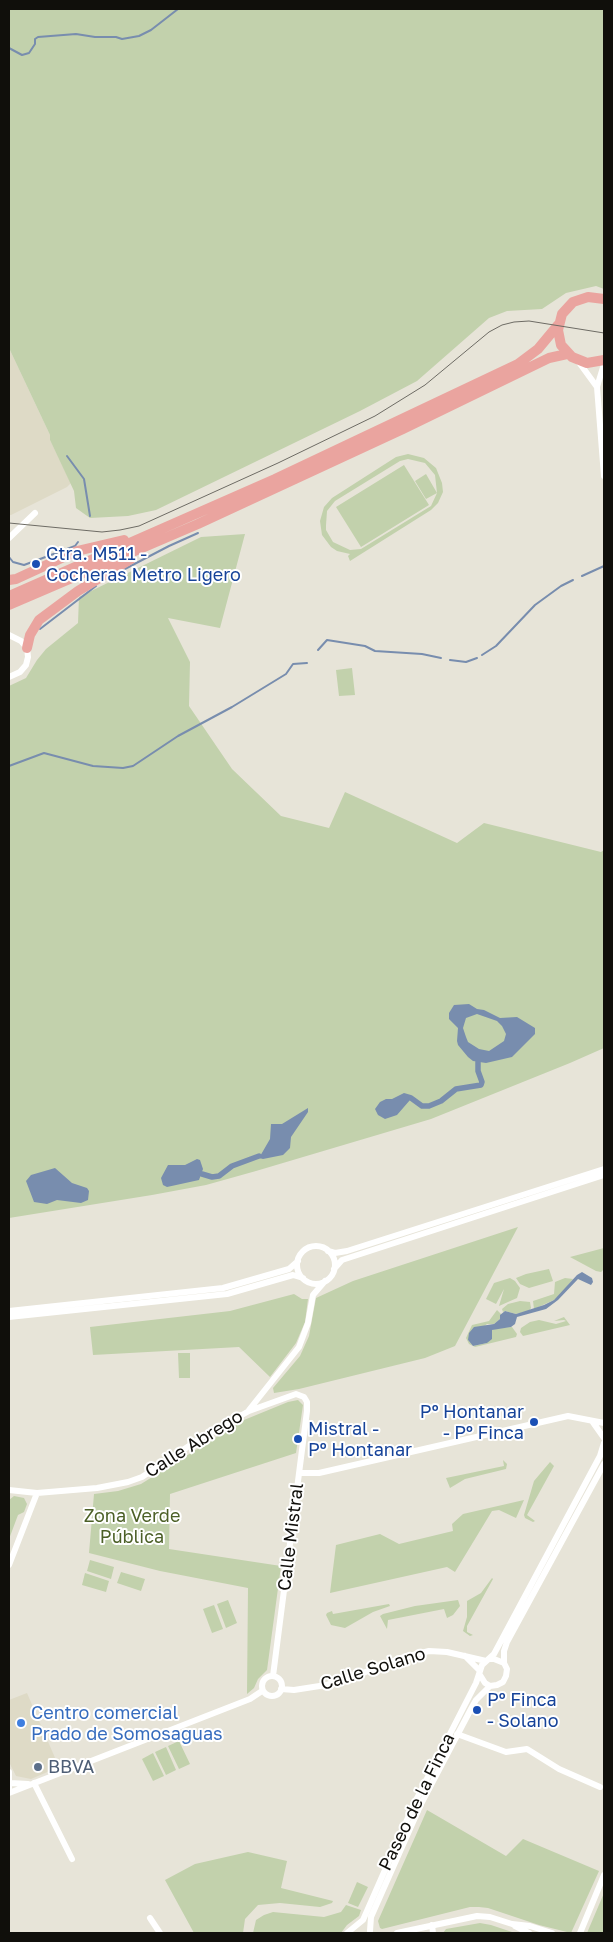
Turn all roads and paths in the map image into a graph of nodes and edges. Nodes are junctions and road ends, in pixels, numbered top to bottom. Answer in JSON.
{"nodes":[{"id":1,"x":604,"y":299,"type":"edge"},
{"id":2,"x":558,"y":325,"type":"junction"},
{"id":3,"x":568,"y":354,"type":"junction"},
{"id":4,"x":577,"y":360,"type":"junction"},
{"id":5,"x":604,"y":362,"type":"edge"},
{"id":6,"x":596,"y":386,"type":"junction"},
{"id":7,"x":604,"y":476,"type":"edge"},
{"id":8,"x":35,"y":513,"type":"dead end"},
{"id":9,"x":198,"y":524,"type":"junction"},
{"id":10,"x":156,"y":530,"type":"junction"},
{"id":11,"x":9,"y":538,"type":"edge"},
{"id":12,"x":9,"y":580,"type":"edge"},
{"id":13,"x":9,"y":596,"type":"edge"},
{"id":14,"x":9,"y":605,"type":"edge"},
{"id":15,"x":9,"y":635,"type":"edge"},
{"id":16,"x":27,"y":648,"type":"junction"},
{"id":17,"x":9,"y":676,"type":"edge"},
{"id":18,"x":604,"y":1169,"type":"edge"},
{"id":19,"x":604,"y":1176,"type":"edge"},
{"id":20,"x":328,"y":1251,"type":"junction"},
{"id":21,"x":298,"y":1261,"type":"junction"},
{"id":22,"x":334,"y":1269,"type":"junction"},
{"id":23,"x":305,"y":1280,"type":"junction"},
{"id":24,"x":325,"y":1281,"type":"junction"},
{"id":25,"x":312,"y":1295,"type":"junction"},
{"id":26,"x":9,"y":1311,"type":"edge"},
{"id":27,"x":9,"y":1317,"type":"edge"},
{"id":28,"x":249,"y":1411,"type":"junction"},
{"id":29,"x":592,"y":1421,"type":"junction"},
{"id":30,"x":604,"y":1423,"type":"edge"},
{"id":31,"x":604,"y":1438,"type":"edge"},
{"id":32,"x":604,"y":1443,"type":"edge"},
{"id":33,"x":604,"y":1464,"type":"edge"},
{"id":34,"x":299,"y":1473,"type":"junction"},
{"id":35,"x":9,"y":1490,"type":"edge"},
{"id":36,"x":37,"y":1493,"type":"junction"},
{"id":37,"x":9,"y":1565,"type":"edge"},
{"id":38,"x":464,"y":1656,"type":"junction"},
{"id":39,"x":488,"y":1660,"type":"junction"},
{"id":40,"x":504,"y":1663,"type":"junction"},
{"id":41,"x":480,"y":1673,"type":"junction"},
{"id":42,"x":273,"y":1676,"type":"junction"},
{"id":43,"x":490,"y":1686,"type":"junction"},
{"id":44,"x":281,"y":1689,"type":"junction"},
{"id":45,"x":262,"y":1691,"type":"junction"},
{"id":46,"x":457,"y":1734,"type":"junction"},
{"id":47,"x":9,"y":1772,"type":"edge"},
{"id":48,"x":32,"y":1784,"type":"junction"},
{"id":49,"x":9,"y":1786,"type":"edge"},
{"id":50,"x":600,"y":1787,"type":"dead end"},
{"id":51,"x":72,"y":1859,"type":"dead end"},
{"id":52,"x":604,"y":1875,"type":"edge"},
{"id":53,"x":150,"y":1918,"type":"dead end"},
{"id":54,"x":433,"y":1924,"type":"junction"},
{"id":55,"x":512,"y":1924,"type":"junction"},
{"id":56,"x":354,"y":1928,"type":"junction"},
{"id":57,"x":371,"y":1932,"type":"edge"},
{"id":58,"x":160,"y":1933,"type":"edge"},
{"id":59,"x":347,"y":1933,"type":"edge"},
{"id":60,"x":397,"y":1933,"type":"edge"},
{"id":61,"x":435,"y":1933,"type":"edge"},
{"id":62,"x":529,"y":1933,"type":"edge"},
{"id":63,"x":552,"y":1933,"type":"edge"},
{"id":64,"x":580,"y":1933,"type":"edge"}],
"edges":[{"from":1,"to":2,"type":"highway"},
{"from":2,"to":3,"type":"highway"},
{"from":2,"to":10,"type":"highway"},
{"from":3,"to":4,"type":"highway"},
{"from":3,"to":9,"type":"highway"},
{"from":4,"to":5,"type":"highway"},
{"from":4,"to":6,"type":"street"},
{"from":5,"to":6,"type":"street"},
{"from":6,"to":7,"type":"street"},
{"from":8,"to":11,"type":"street"},
{"from":9,"to":14,"type":"highway"},
{"from":9,"to":16,"type":"highway"},
{"from":10,"to":12,"type":"highway"},
{"from":10,"to":13,"type":"highway"},
{"from":15,"to":16,"type":"street"},
{"from":16,"to":17,"type":"street"},
{"from":18,"to":20,"type":"street"},
{"from":19,"to":22,"type":"street"},
{"from":20,"to":21,"type":"street"},
{"from":20,"to":22,"type":"street"},
{"from":21,"to":23,"type":"street"},
{"from":21,"to":26,"type":"street"},
{"from":22,"to":24,"type":"street"},
{"from":23,"to":24,"type":"street"},
{"from":23,"to":25,"type":"street"},
{"from":23,"to":27,"type":"street"},
{"from":24,"to":25,"type":"street"},
{"from":25,"to":28,"type":"street","name":"Calle Abrego"},
{"from":28,"to":34,"type":"street","name":"Calle Mistral"},
{"from":28,"to":36,"type":"street","name":"Calle Abrego"},
{"from":29,"to":30,"type":"street"},
{"from":29,"to":31,"type":"street"},
{"from":29,"to":34,"type":"street"},
{"from":31,"to":32,"type":"street"},
{"from":32,"to":39,"type":"street"},
{"from":33,"to":40,"type":"street"},
{"from":34,"to":42,"type":"street","name":"Calle Mistral"},
{"from":35,"to":36,"type":"street","name":"Calle Abrego"},
{"from":36,"to":37,"type":"street"},
{"from":38,"to":39,"type":"street","name":"Calle Solano"},
{"from":38,"to":41,"type":"street"},
{"from":38,"to":44,"type":"street","name":"Calle Solano"},
{"from":39,"to":40,"type":"street"},
{"from":39,"to":41,"type":"street"},
{"from":40,"to":43,"type":"street"},
{"from":41,"to":43,"type":"street"},
{"from":41,"to":56,"type":"street","name":"Paseo de la Finca"},
{"from":42,"to":44,"type":"street"},
{"from":42,"to":45,"type":"street"},
{"from":43,"to":46,"type":"street","name":"Paseo de la Finca"},
{"from":44,"to":45,"type":"street"},
{"from":45,"to":48,"type":"street"},
{"from":46,"to":50,"type":"street","name":"Paseo de la Finca"},
{"from":46,"to":57,"type":"street","name":"Paseo de la Finca"},
{"from":47,"to":49,"type":"street"},
{"from":48,"to":49,"type":"street"},
{"from":48,"to":49,"type":"street"},
{"from":48,"to":51,"type":"street"},
{"from":52,"to":64,"type":"street"},
{"from":53,"to":58,"type":"street"},
{"from":54,"to":55,"type":"street"},
{"from":54,"to":60,"type":"street"},
{"from":54,"to":61,"type":"street"},
{"from":55,"to":62,"type":"street"},
{"from":55,"to":63,"type":"street"},
{"from":56,"to":57,"type":"street"},
{"from":56,"to":59,"type":"street","name":"Paseo de la Finca"}]}
